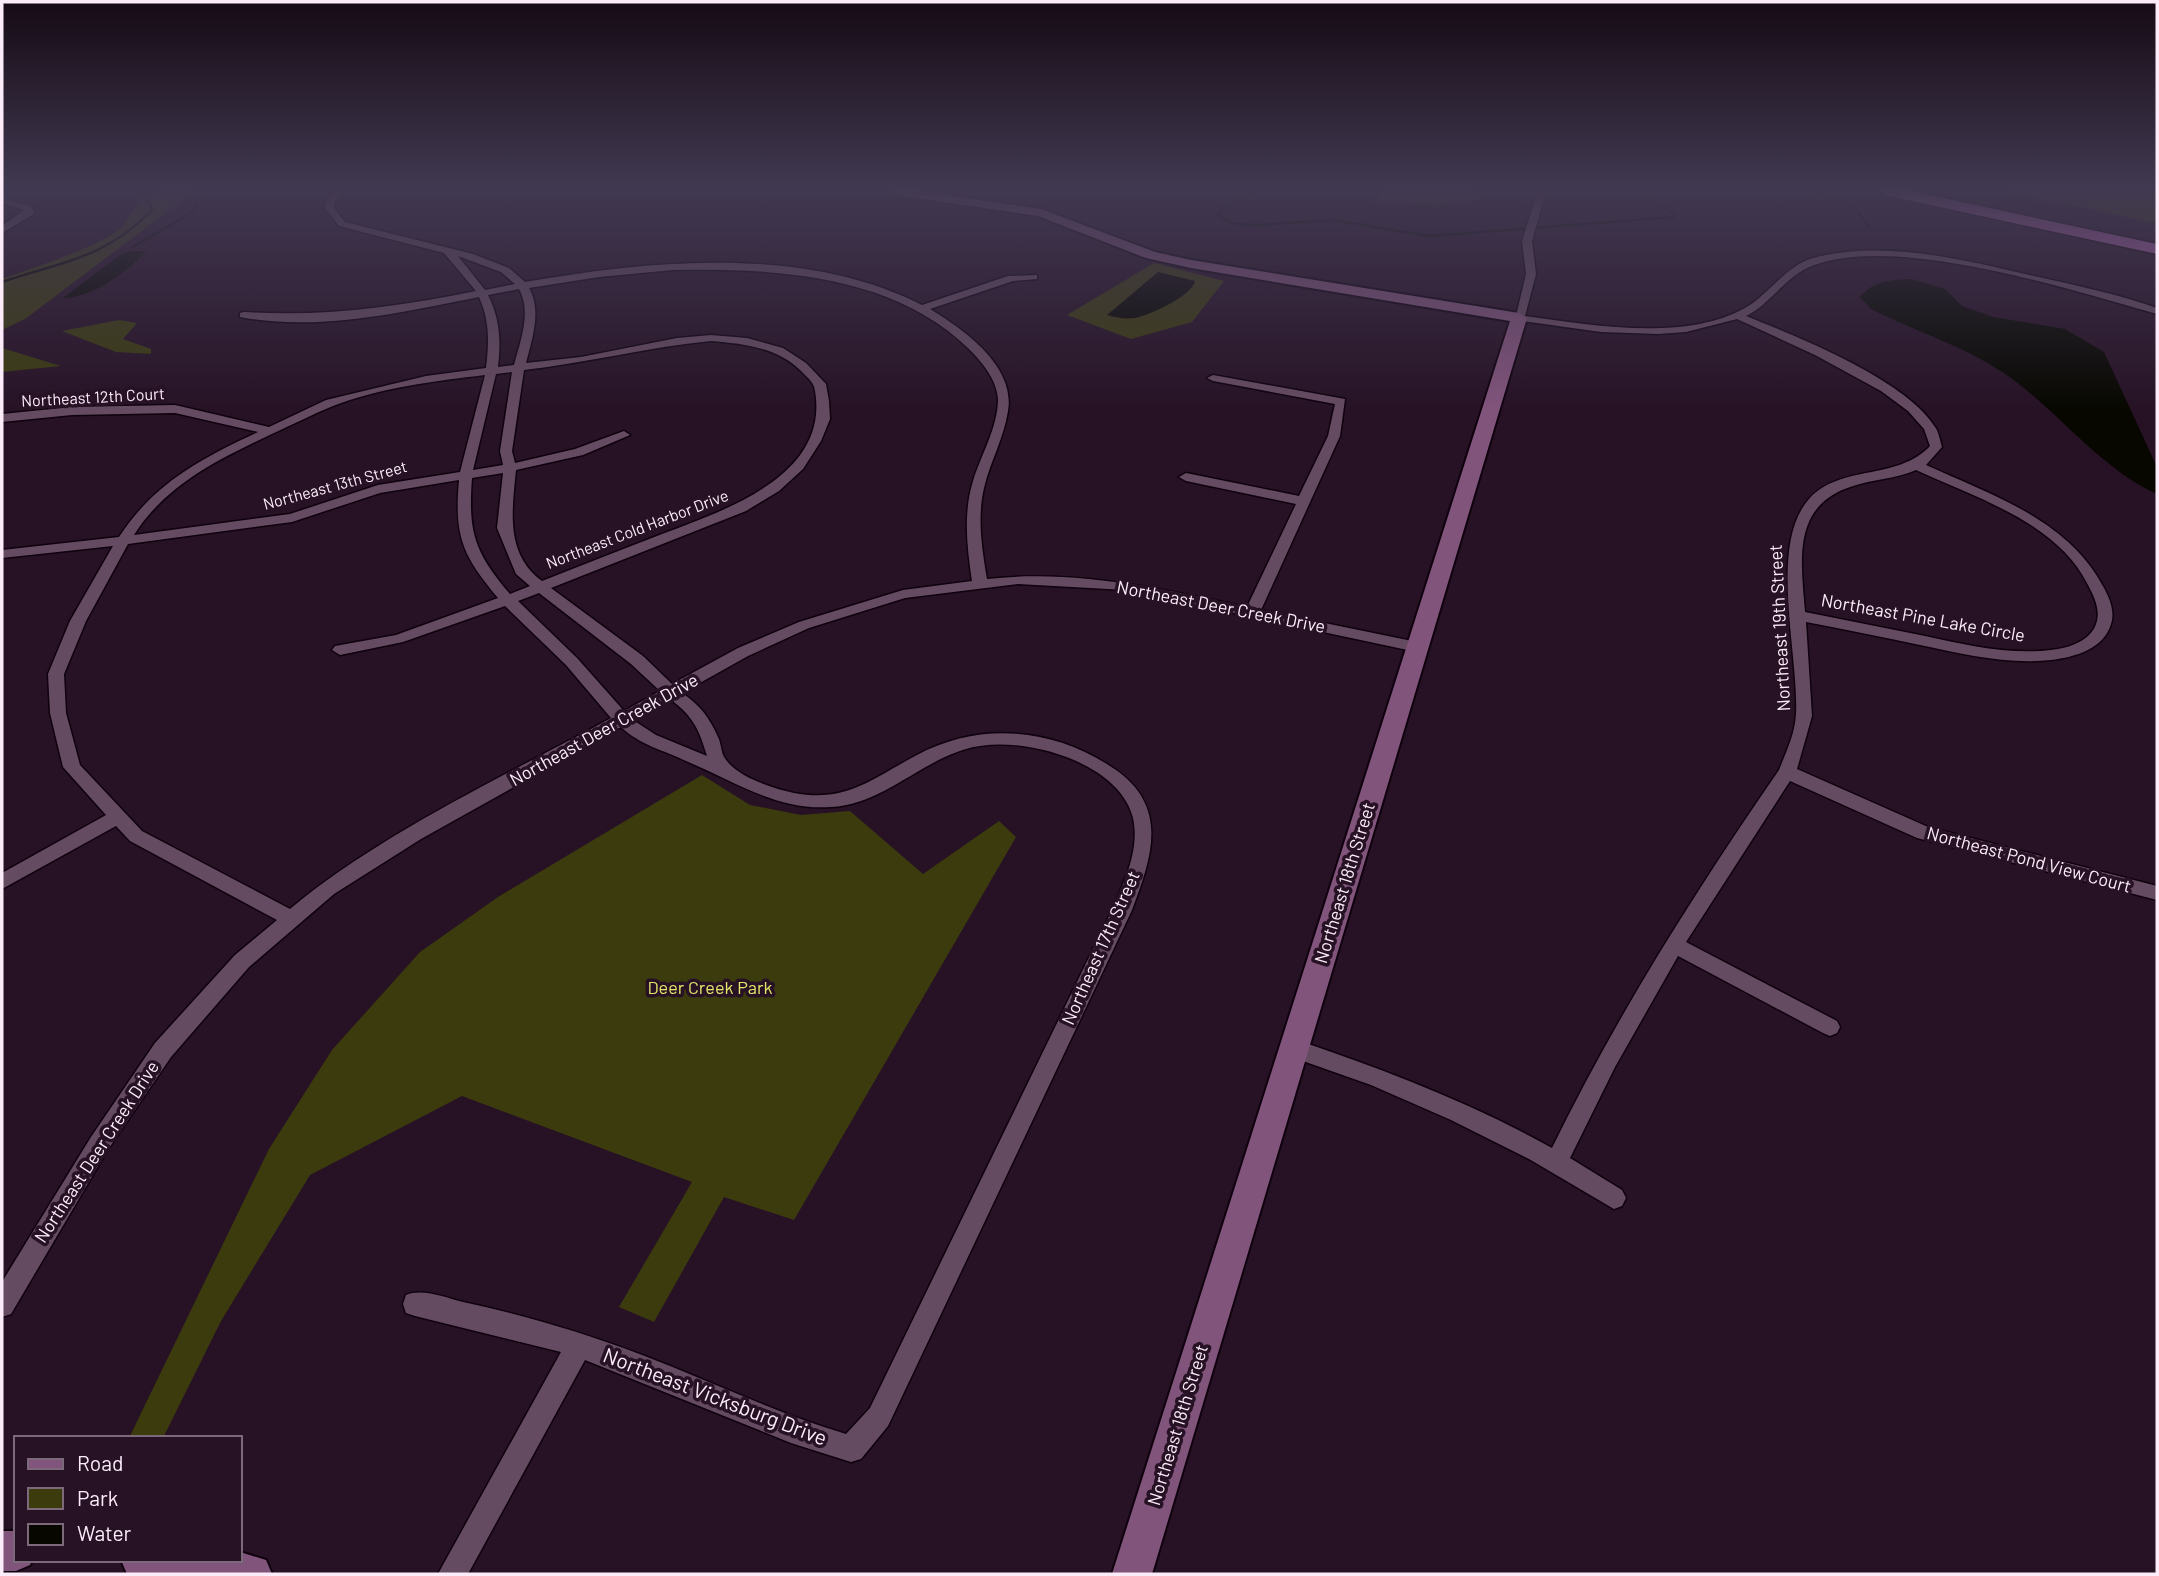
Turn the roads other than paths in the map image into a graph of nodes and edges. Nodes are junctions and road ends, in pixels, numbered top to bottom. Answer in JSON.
{"nodes":[{"id":1,"x":462,"y":265,"type":"edge"},
{"id":2,"x":493,"y":265,"type":"edge"},
{"id":3,"x":1194,"y":265,"type":"edge"},
{"id":4,"x":1530,"y":265,"type":"edge"},
{"id":5,"x":1808,"y":265,"type":"edge"},
{"id":6,"x":1971,"y":265,"type":"edge"},
{"id":7,"x":1033,"y":277,"type":"dead end"},
{"id":8,"x":522,"y":285,"type":"junction"},
{"id":9,"x":483,"y":295,"type":"junction"},
{"id":10,"x":924,"y":308,"type":"junction"},
{"id":11,"x":2157,"y":311,"type":"edge"},
{"id":12,"x":244,"y":315,"type":"dead end"},
{"id":13,"x":1738,"y":316,"type":"junction"},
{"id":14,"x":1519,"y":318,"type":"junction"},
{"id":15,"x":518,"y":368,"type":"junction"},
{"id":16,"x":493,"y":370,"type":"junction"},
{"id":17,"x":1213,"y":378,"type":"dead end"},
{"id":18,"x":2,"y":418,"type":"edge"},
{"id":19,"x":268,"y":430,"type":"junction"},
{"id":20,"x":624,"y":435,"type":"dead end"},
{"id":21,"x":1918,"y":466,"type":"junction"},
{"id":22,"x":510,"y":468,"type":"junction"},
{"id":23,"x":465,"y":474,"type":"junction"},
{"id":24,"x":1186,"y":477,"type":"dead end"},
{"id":25,"x":1303,"y":501,"type":"junction"},
{"id":26,"x":127,"y":538,"type":"junction"},
{"id":27,"x":2,"y":554,"type":"edge"},
{"id":28,"x":979,"y":584,"type":"junction"},
{"id":29,"x":538,"y":586,"type":"junction"},
{"id":30,"x":506,"y":600,"type":"junction"},
{"id":31,"x":1253,"y":611,"type":"junction"},
{"id":32,"x":1800,"y":616,"type":"junction"},
{"id":33,"x":1418,"y":648,"type":"junction"},
{"id":34,"x":340,"y":650,"type":"dead end"},
{"id":35,"x":672,"y":693,"type":"junction"},
{"id":36,"x":622,"y":719,"type":"junction"},
{"id":37,"x":1787,"y":772,"type":"junction"},
{"id":38,"x":729,"y":774,"type":"junction"},
{"id":39,"x":118,"y":817,"type":"junction"},
{"id":40,"x":2,"y":882,"type":"edge"},
{"id":41,"x":2157,"y":893,"type":"edge"},
{"id":42,"x":292,"y":919,"type":"junction"},
{"id":43,"x":1675,"y":945,"type":"junction"},
{"id":44,"x":1830,"y":1027,"type":"dead end"},
{"id":45,"x":1294,"y":1048,"type":"junction"},
{"id":46,"x":1557,"y":1161,"type":"junction"},
{"id":47,"x":1614,"y":1198,"type":"dead end"},
{"id":48,"x":415,"y":1304,"type":"dead end"},
{"id":49,"x":2,"y":1305,"type":"edge"},
{"id":50,"x":579,"y":1345,"type":"junction"},
{"id":51,"x":851,"y":1449,"type":"joint"},
{"id":52,"x":157,"y":1562,"type":"edge"},
{"id":53,"x":252,"y":1574,"type":"edge"},
{"id":54,"x":452,"y":1574,"type":"edge"},
{"id":55,"x":1132,"y":1574,"type":"edge"}],
"edges":[{"from":1,"to":9,"type":"street","name":"Northeast 17th Street"},
{"from":2,"to":8,"type":"street"},
{"from":3,"to":14,"type":"street"},
{"from":4,"to":14,"type":"street","name":"Northeast 18th Street"},
{"from":5,"to":13,"type":"street"},
{"from":6,"to":11,"type":"street"},
{"from":7,"to":10,"type":"street"},
{"from":8,"to":9,"type":"street"},
{"from":8,"to":10,"type":"street"},
{"from":8,"to":15,"type":"street","name":"Northeast 17th Street"},
{"from":9,"to":12,"type":"street"},
{"from":9,"to":16,"type":"street","name":"Northeast 17th Street"},
{"from":10,"to":28,"type":"street"},
{"from":13,"to":14,"type":"street"},
{"from":13,"to":21,"type":"street"},
{"from":14,"to":33,"type":"street","name":"Northeast 18th Street"},
{"from":15,"to":16,"type":"street","name":"Northeast Cold Harbor Drive"},
{"from":15,"to":22,"type":"street","name":"Northeast 17th Street"},
{"from":15,"to":29,"type":"street","name":"Northeast Cold Harbor Drive"},
{"from":16,"to":19,"type":"street"},
{"from":16,"to":23,"type":"street","name":"Northeast 17th Street"},
{"from":17,"to":25,"type":"street"},
{"from":18,"to":19,"type":"street","name":"Northeast 12th Court"},
{"from":19,"to":26,"type":"street"},
{"from":20,"to":22,"type":"street","name":"Northeast 13th Street"},
{"from":21,"to":32,"type":"street","name":"Northeast 19th Street"},
{"from":21,"to":32,"type":"street","name":"Northeast Pine Lake Circle"},
{"from":22,"to":23,"type":"street","name":"Northeast 13th Street"},
{"from":22,"to":29,"type":"street","name":"Northeast 17th Street"},
{"from":23,"to":26,"type":"street","name":"Northeast 13th Street"},
{"from":23,"to":30,"type":"street","name":"Northeast 17th Street"},
{"from":24,"to":25,"type":"street"},
{"from":25,"to":31,"type":"street"},
{"from":26,"to":27,"type":"street","name":"Northeast 13th Street"},
{"from":26,"to":39,"type":"street"},
{"from":28,"to":31,"type":"street","name":"Northeast Deer Creek Drive"},
{"from":28,"to":35,"type":"street","name":"Northeast Deer Creek Drive"},
{"from":29,"to":30,"type":"street","name":"Northeast Cold Harbor Drive"},
{"from":29,"to":35,"type":"street","name":"Northeast 17th Street"},
{"from":30,"to":34,"type":"street","name":"Northeast Cold Harbor Drive"},
{"from":30,"to":36,"type":"street","name":"Northeast 17th Street"},
{"from":31,"to":33,"type":"street","name":"Northeast Deer Creek Drive"},
{"from":32,"to":37,"type":"street","name":"Northeast 19th Street"},
{"from":33,"to":45,"type":"street","name":"Northeast 18th Street"},
{"from":35,"to":36,"type":"street","name":"Northeast Deer Creek Drive"},
{"from":35,"to":38,"type":"street","name":"Northeast 17th Street"},
{"from":36,"to":38,"type":"street","name":"Northeast 17th Street"},
{"from":36,"to":42,"type":"street","name":"Northeast Deer Creek Drive"},
{"from":37,"to":41,"type":"street","name":"Northeast Pond View Court"},
{"from":37,"to":43,"type":"street","name":"Northeast 19th Street"},
{"from":38,"to":51,"type":"street","name":"Northeast 17th Street"},
{"from":39,"to":40,"type":"street"},
{"from":39,"to":42,"type":"street"},
{"from":42,"to":49,"type":"street","name":"Northeast Deer Creek Drive"},
{"from":43,"to":44,"type":"street"},
{"from":43,"to":46,"type":"street","name":"Northeast 19th Street"},
{"from":45,"to":46,"type":"street"},
{"from":45,"to":55,"type":"street","name":"Northeast 18th Street"},
{"from":46,"to":47,"type":"street"},
{"from":48,"to":50,"type":"street","name":"Northeast Vicksburg Drive"},
{"from":50,"to":51,"type":"street","name":"Northeast Vicksburg Drive"},
{"from":50,"to":54,"type":"street"},
{"from":52,"to":53,"type":"street"}]}
